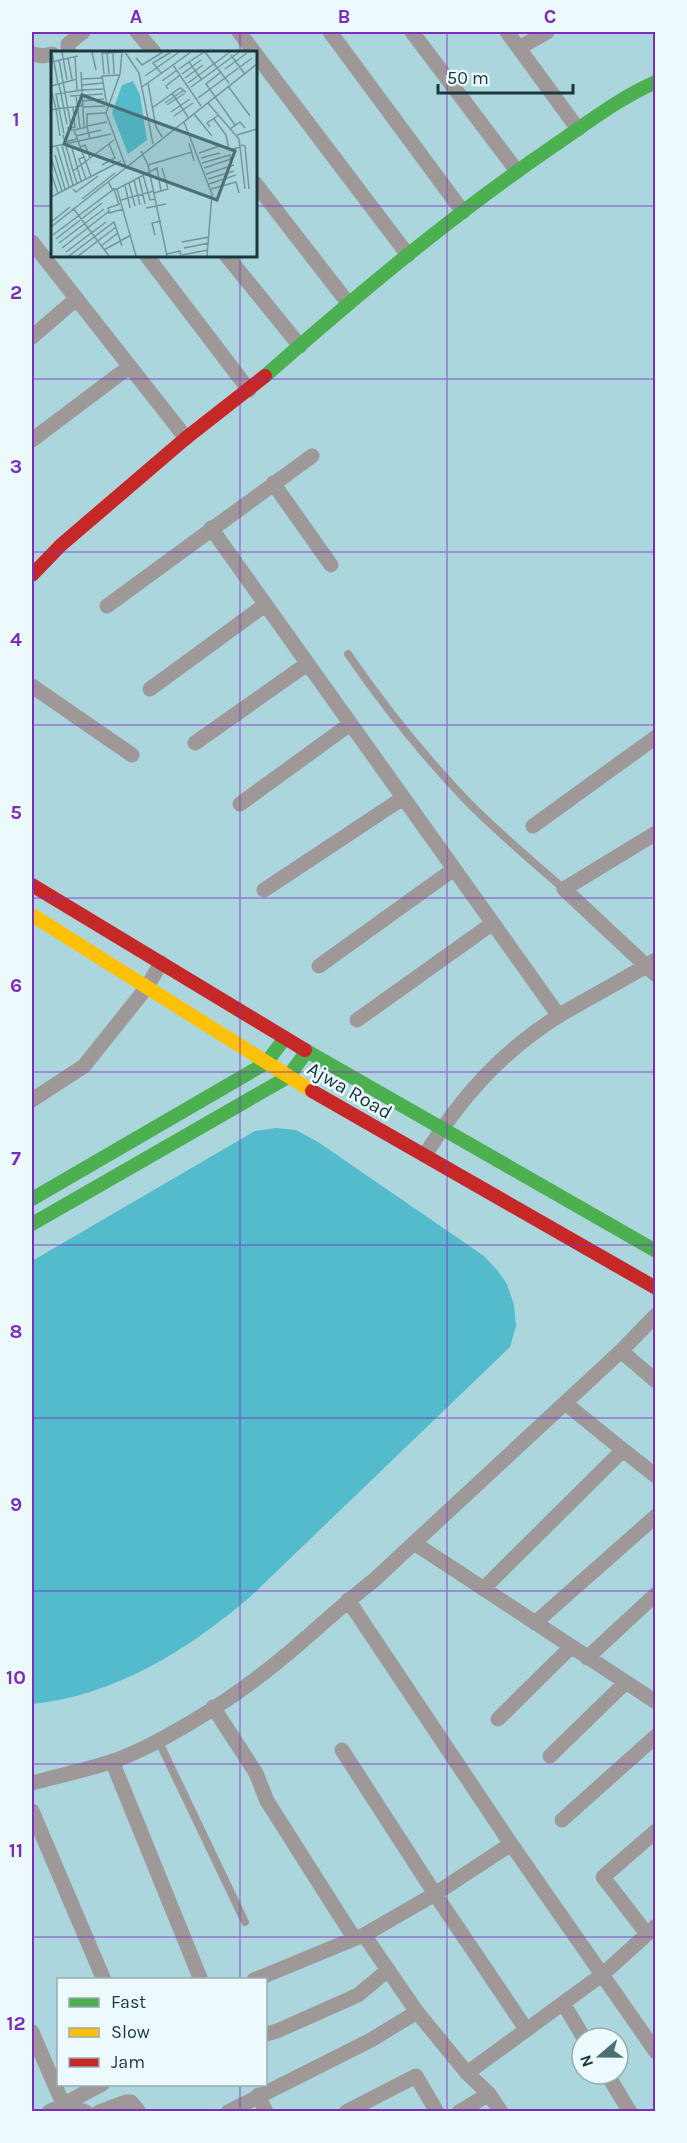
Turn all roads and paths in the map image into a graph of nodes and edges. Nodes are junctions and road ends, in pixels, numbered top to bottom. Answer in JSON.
{"nodes":[{"id":1,"x":83,"y":32,"type":"edge"},
{"id":2,"x":137,"y":32,"type":"edge"},
{"id":3,"x":239,"y":32,"type":"edge"},
{"id":4,"x":330,"y":32,"type":"edge"},
{"id":5,"x":412,"y":32,"type":"edge"},
{"id":6,"x":507,"y":32,"type":"edge"},
{"id":7,"x":547,"y":32,"type":"edge"},
{"id":8,"x":519,"y":48,"type":"junction"},
{"id":9,"x":62,"y":51,"type":"edge"},
{"id":10,"x":153,"y":51,"type":"edge"},
{"id":11,"x":253,"y":51,"type":"edge"},
{"id":12,"x":32,"y":54,"type":"edge"},
{"id":13,"x":51,"y":54,"type":"edge"},
{"id":14,"x":256,"y":54,"type":"edge"},
{"id":15,"x":656,"y":82,"type":"edge"},
{"id":16,"x":578,"y":129,"type":"junction"},
{"id":17,"x":517,"y":171,"type":"junction"},
{"id":18,"x":256,"y":184,"type":"edge"},
{"id":19,"x":463,"y":212,"type":"junction"},
{"id":20,"x":32,"y":242,"type":"edge"},
{"id":21,"x":408,"y":255,"type":"junction"},
{"id":22,"x":147,"y":256,"type":"edge"},
{"id":23,"x":227,"y":256,"type":"edge"},
{"id":24,"x":76,"y":299,"type":"junction"},
{"id":25,"x":348,"y":303,"type":"junction"},
{"id":26,"x":32,"y":337,"type":"edge"},
{"id":27,"x":300,"y":346,"type":"junction"},
{"id":28,"x":129,"y":367,"type":"junction"},
{"id":29,"x":249,"y":390,"type":"junction"},
{"id":30,"x":186,"y":438,"type":"junction"},
{"id":31,"x":32,"y":440,"type":"edge"},
{"id":32,"x":312,"y":456,"type":"dead end"},
{"id":33,"x":273,"y":483,"type":"junction"},
{"id":34,"x":211,"y":528,"type":"junction"},
{"id":35,"x":331,"y":565,"type":"dead end"},
{"id":36,"x":32,"y":575,"type":"edge"},
{"id":37,"x":265,"y":605,"type":"junction"},
{"id":38,"x":107,"y":606,"type":"dead end"},
{"id":39,"x":348,"y":654,"type":"dead end"},
{"id":40,"x":307,"y":664,"type":"junction"},
{"id":41,"x":32,"y":686,"type":"edge"},
{"id":42,"x":150,"y":689,"type":"dead end"},
{"id":43,"x":351,"y":724,"type":"junction"},
{"id":44,"x":656,"y":737,"type":"edge"},
{"id":45,"x":195,"y":743,"type":"dead end"},
{"id":46,"x":132,"y":755,"type":"dead end"},
{"id":47,"x":403,"y":798,"type":"junction"},
{"id":48,"x":240,"y":804,"type":"dead end"},
{"id":49,"x":533,"y":826,"type":"dead end"},
{"id":50,"x":656,"y":832,"type":"edge"},
{"id":51,"x":454,"y":869,"type":"junction"},
{"id":52,"x":32,"y":885,"type":"edge"},
{"id":53,"x":564,"y":889,"type":"junction"},
{"id":54,"x":264,"y":890,"type":"dead end"},
{"id":55,"x":32,"y":915,"type":"edge"},
{"id":56,"x":493,"y":923,"type":"junction"},
{"id":57,"x":161,"y":963,"type":"junction"},
{"id":58,"x":320,"y":966,"type":"dead end"},
{"id":59,"x":652,"y":967,"type":"edge"},
{"id":60,"x":147,"y":987,"type":"junction"},
{"id":61,"x":559,"y":1016,"type":"junction"},
{"id":62,"x":357,"y":1020,"type":"dead end"},
{"id":63,"x":285,"y":1038,"type":"junction"},
{"id":64,"x":307,"y":1051,"type":"junction"},
{"id":65,"x":266,"y":1063,"type":"junction"},
{"id":66,"x":288,"y":1077,"type":"junction"},
{"id":67,"x":34,"y":1096,"type":"edge"},
{"id":68,"x":442,"y":1128,"type":"junction"},
{"id":69,"x":425,"y":1155,"type":"junction"},
{"id":70,"x":32,"y":1199,"type":"edge"},
{"id":71,"x":32,"y":1224,"type":"edge"},
{"id":72,"x":656,"y":1251,"type":"edge"},
{"id":73,"x":656,"y":1288,"type":"edge"},
{"id":74,"x":656,"y":1315,"type":"edge"},
{"id":75,"x":621,"y":1351,"type":"junction"},
{"id":76,"x":656,"y":1381,"type":"edge"},
{"id":77,"x":565,"y":1403,"type":"junction"},
{"id":78,"x":623,"y":1450,"type":"junction"},
{"id":79,"x":656,"y":1476,"type":"edge"},
{"id":80,"x":656,"y":1516,"type":"edge"},
{"id":81,"x":414,"y":1543,"type":"junction"},
{"id":82,"x":483,"y":1589,"type":"junction"},
{"id":83,"x":656,"y":1594,"type":"edge"},
{"id":84,"x":348,"y":1600,"type":"junction"},
{"id":85,"x":535,"y":1623,"type":"junction"},
{"id":86,"x":571,"y":1647,"type":"junction"},
{"id":87,"x":587,"y":1658,"type":"junction"},
{"id":88,"x":625,"y":1683,"type":"junction"},
{"id":89,"x":652,"y":1695,"type":"edge"},
{"id":90,"x":213,"y":1707,"type":"junction"},
{"id":91,"x":498,"y":1719,"type":"dead end"},
{"id":92,"x":656,"y":1736,"type":"edge"},
{"id":93,"x":158,"y":1740,"type":"junction"},
{"id":94,"x":342,"y":1750,"type":"dead end"},
{"id":95,"x":550,"y":1756,"type":"dead end"},
{"id":96,"x":112,"y":1761,"type":"junction"},
{"id":97,"x":32,"y":1783,"type":"edge"},
{"id":98,"x":32,"y":1811,"type":"edge"},
{"id":99,"x":562,"y":1820,"type":"dead end"},
{"id":100,"x":656,"y":1831,"type":"edge"},
{"id":101,"x":511,"y":1844,"type":"junction"},
{"id":102,"x":435,"y":1894,"type":"junction"},
{"id":103,"x":245,"y":1922,"type":"dead end"},
{"id":104,"x":651,"y":1930,"type":"edge"},
{"id":105,"x":359,"y":1937,"type":"junction"},
{"id":106,"x":388,"y":1970,"type":"junction"},
{"id":107,"x":603,"y":1974,"type":"junction"},
{"id":108,"x":103,"y":1978,"type":"edge"},
{"id":109,"x":200,"y":1978,"type":"edge"},
{"id":110,"x":259,"y":1978,"type":"edge"},
{"id":111,"x":563,"y":2003,"type":"junction"},
{"id":112,"x":417,"y":2012,"type":"junction"},
{"id":113,"x":577,"y":2026,"type":"edge"},
{"id":114,"x":526,"y":2029,"type":"junction"},
{"id":115,"x":32,"y":2032,"type":"edge"},
{"id":116,"x":267,"y":2034,"type":"edge"},
{"id":117,"x":656,"y":2052,"type":"edge"},
{"id":118,"x":467,"y":2073,"type":"junction"},
{"id":119,"x":100,"y":2086,"type":"edge"},
{"id":120,"x":614,"y":2086,"type":"edge"},
{"id":121,"x":489,"y":2094,"type":"junction"},
{"id":122,"x":258,"y":2095,"type":"junction"},
{"id":123,"x":63,"y":2104,"type":"junction"},
{"id":124,"x":49,"y":2112,"type":"edge"},
{"id":125,"x":86,"y":2112,"type":"edge"},
{"id":126,"x":99,"y":2112,"type":"edge"},
{"id":127,"x":138,"y":2112,"type":"edge"},
{"id":128,"x":228,"y":2112,"type":"edge"},
{"id":129,"x":266,"y":2112,"type":"edge"},
{"id":130,"x":346,"y":2112,"type":"edge"},
{"id":131,"x":437,"y":2112,"type":"edge"},
{"id":132,"x":459,"y":2112,"type":"edge"},
{"id":133,"x":501,"y":2112,"type":"edge"},
{"id":134,"x":630,"y":2112,"type":"edge"}],
"edges":[{"from":1,"to":9,"type":"street"},
{"from":2,"to":10,"type":"street"},
{"from":3,"to":11,"type":"street"},
{"from":4,"to":19,"type":"street"},
{"from":5,"to":17,"type":"street"},
{"from":6,"to":8,"type":"street"},
{"from":7,"to":8,"type":"street"},
{"from":8,"to":16,"type":"street"},
{"from":12,"to":13,"type":"street"},
{"from":14,"to":21,"type":"street"},
{"from":15,"to":16,"type":"main road"},
{"from":16,"to":17,"type":"main road"},
{"from":17,"to":19,"type":"main road"},
{"from":18,"to":25,"type":"street"},
{"from":19,"to":21,"type":"main road"},
{"from":20,"to":24,"type":"street"},
{"from":21,"to":25,"type":"main road"},
{"from":22,"to":29,"type":"street"},
{"from":23,"to":27,"type":"street"},
{"from":24,"to":26,"type":"street"},
{"from":24,"to":28,"type":"street"},
{"from":25,"to":27,"type":"main road"},
{"from":27,"to":29,"type":"main road"},
{"from":28,"to":30,"type":"street"},
{"from":28,"to":31,"type":"street"},
{"from":29,"to":30,"type":"main road"},
{"from":30,"to":36,"type":"main road"},
{"from":32,"to":33,"type":"street"},
{"from":33,"to":34,"type":"street"},
{"from":33,"to":35,"type":"street"},
{"from":34,"to":37,"type":"street"},
{"from":34,"to":38,"type":"street"},
{"from":37,"to":40,"type":"street"},
{"from":37,"to":42,"type":"street"},
{"from":39,"to":53,"type":"lane"},
{"from":40,"to":43,"type":"street"},
{"from":40,"to":45,"type":"street"},
{"from":41,"to":46,"type":"street"},
{"from":43,"to":47,"type":"street"},
{"from":43,"to":48,"type":"street"},
{"from":44,"to":49,"type":"street"},
{"from":47,"to":51,"type":"street"},
{"from":47,"to":54,"type":"street"},
{"from":50,"to":53,"type":"street"},
{"from":51,"to":56,"type":"street"},
{"from":51,"to":58,"type":"street"},
{"from":52,"to":57,"type":"main road","name":"Ajwa Road"},
{"from":53,"to":59,"type":"street"},
{"from":55,"to":60,"type":"main road","name":"Ajwa Road"},
{"from":56,"to":61,"type":"street"},
{"from":56,"to":62,"type":"street"},
{"from":57,"to":60,"type":"street"},
{"from":57,"to":63,"type":"main road","name":"Ajwa Road"},
{"from":59,"to":61,"type":"street"},
{"from":60,"to":65,"type":"main road","name":"Ajwa Road"},
{"from":60,"to":67,"type":"street"},
{"from":61,"to":68,"type":"street"},
{"from":63,"to":64,"type":"main road","name":"Ajwa Road"},
{"from":63,"to":65,"type":"main road"},
{"from":64,"to":66,"type":"main road"},
{"from":64,"to":68,"type":"main road","name":"Ajwa Road"},
{"from":65,"to":66,"type":"main road","name":"Ajwa Road"},
{"from":65,"to":70,"type":"main road"},
{"from":66,"to":69,"type":"main road","name":"Ajwa Road"},
{"from":66,"to":71,"type":"main road"},
{"from":68,"to":69,"type":"street"},
{"from":68,"to":72,"type":"main road","name":"Ajwa Road"},
{"from":69,"to":73,"type":"main road","name":"Ajwa Road"},
{"from":74,"to":75,"type":"street"},
{"from":75,"to":76,"type":"street"},
{"from":75,"to":77,"type":"street"},
{"from":77,"to":78,"type":"street"},
{"from":77,"to":81,"type":"street"},
{"from":78,"to":79,"type":"street"},
{"from":78,"to":82,"type":"street"},
{"from":80,"to":85,"type":"street"},
{"from":81,"to":82,"type":"street"},
{"from":81,"to":84,"type":"street"},
{"from":82,"to":85,"type":"street"},
{"from":83,"to":87,"type":"street"},
{"from":84,"to":90,"type":"street"},
{"from":84,"to":101,"type":"street"},
{"from":85,"to":86,"type":"street"},
{"from":86,"to":87,"type":"street"},
{"from":86,"to":91,"type":"street"},
{"from":87,"to":88,"type":"street"},
{"from":88,"to":89,"type":"street"},
{"from":88,"to":95,"type":"street"},
{"from":90,"to":93,"type":"street"},
{"from":90,"to":105,"type":"street"},
{"from":92,"to":99,"type":"street"},
{"from":93,"to":96,"type":"street"},
{"from":93,"to":103,"type":"lane"},
{"from":94,"to":102,"type":"street"},
{"from":96,"to":97,"type":"street"},
{"from":96,"to":109,"type":"street"},
{"from":98,"to":108,"type":"street"},
{"from":100,"to":104,"type":"street"},
{"from":101,"to":102,"type":"street"},
{"from":101,"to":107,"type":"street"},
{"from":102,"to":105,"type":"street"},
{"from":102,"to":114,"type":"street"},
{"from":104,"to":107,"type":"street"},
{"from":105,"to":106,"type":"street"},
{"from":105,"to":110,"type":"street"},
{"from":106,"to":112,"type":"street"},
{"from":106,"to":116,"type":"street"},
{"from":107,"to":111,"type":"street"},
{"from":107,"to":117,"type":"street"},
{"from":111,"to":113,"type":"street"},
{"from":111,"to":114,"type":"street"},
{"from":112,"to":118,"type":"street"},
{"from":112,"to":122,"type":"street"},
{"from":114,"to":118,"type":"street"},
{"from":115,"to":123,"type":"street"},
{"from":118,"to":121,"type":"street"},
{"from":119,"to":123,"type":"street"},
{"from":120,"to":134,"type":"street"},
{"from":121,"to":132,"type":"street"},
{"from":121,"to":133,"type":"street"},
{"from":122,"to":128,"type":"street"},
{"from":122,"to":129,"type":"street"},
{"from":123,"to":124,"type":"street"},
{"from":123,"to":125,"type":"street"},
{"from":126,"to":127,"type":"street"},
{"from":130,"to":131,"type":"street"}]}
